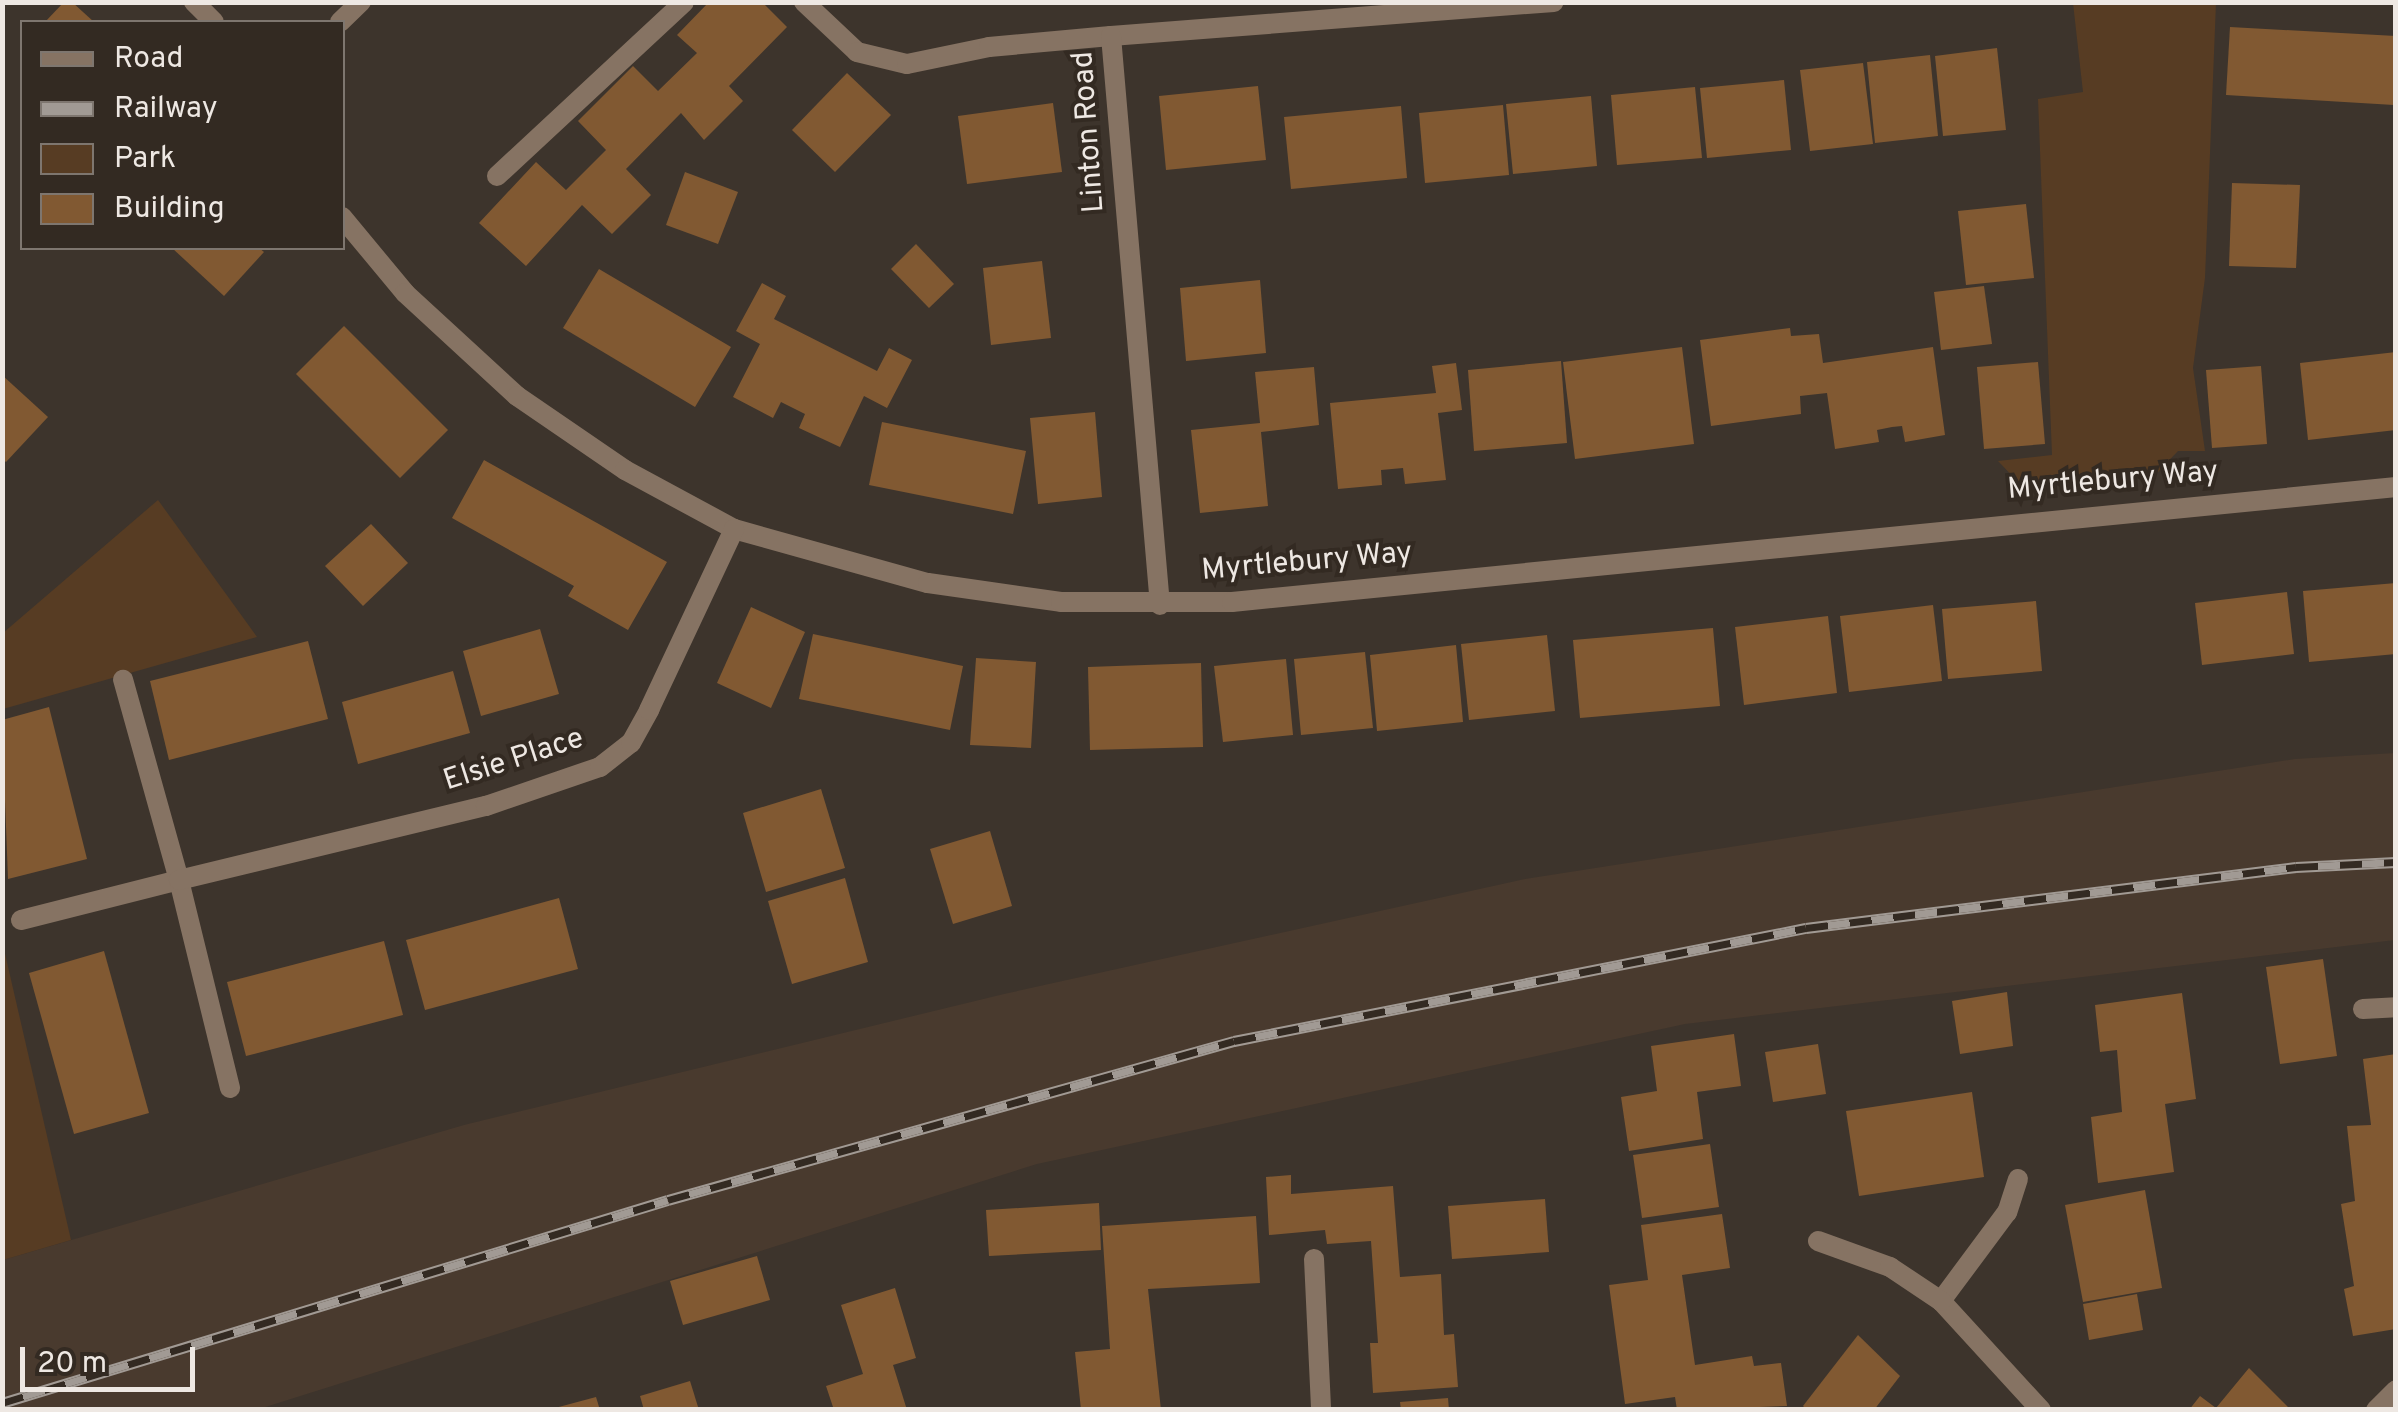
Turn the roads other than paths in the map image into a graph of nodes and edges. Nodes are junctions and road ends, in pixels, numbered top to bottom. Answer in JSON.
{"nodes":[{"id":1,"x":194,"y":2,"type":"edge"},
{"id":2,"x":360,"y":2,"type":"edge"},
{"id":3,"x":684,"y":2,"type":"edge"},
{"id":4,"x":804,"y":2,"type":"edge"},
{"id":5,"x":1554,"y":2,"type":"edge"},
{"id":6,"x":212,"y":20,"type":"edge"},
{"id":7,"x":342,"y":20,"type":"edge"},
{"id":8,"x":1111,"y":36,"type":"junction"},
{"id":9,"x":497,"y":176,"type":"dead end"},
{"id":10,"x":345,"y":221,"type":"edge"},
{"id":11,"x":2396,"y":487,"type":"edge"},
{"id":12,"x":734,"y":529,"type":"junction"},
{"id":13,"x":1160,"y":605,"type":"junction"},
{"id":14,"x":124,"y":680,"type":"dead end"},
{"id":15,"x":179,"y":880,"type":"junction"},
{"id":16,"x":21,"y":920,"type":"dead end"},
{"id":17,"x":2396,"y":1007,"type":"edge"},
{"id":18,"x":2363,"y":1009,"type":"dead end"},
{"id":19,"x":230,"y":1088,"type":"dead end"},
{"id":20,"x":2018,"y":1179,"type":"dead end"},
{"id":21,"x":1818,"y":1241,"type":"dead end"},
{"id":22,"x":1314,"y":1259,"type":"dead end"},
{"id":23,"x":1940,"y":1301,"type":"junction"},
{"id":24,"x":2396,"y":1390,"type":"edge"},
{"id":25,"x":1321,"y":1410,"type":"edge"},
{"id":26,"x":2041,"y":1410,"type":"edge"},
{"id":27,"x":2376,"y":1410,"type":"edge"}],
"edges":[{"from":1,"to":6,"type":"street"},
{"from":2,"to":7,"type":"street"},
{"from":3,"to":9,"type":"street"},
{"from":4,"to":8,"type":"street"},
{"from":5,"to":8,"type":"street","name":"Linton Road"},
{"from":8,"to":13,"type":"street","name":"Linton Road"},
{"from":10,"to":12,"type":"street","name":"Myrtlebury Way"},
{"from":11,"to":13,"type":"street","name":"Myrtlebury Way"},
{"from":12,"to":13,"type":"street","name":"Myrtlebury Way"},
{"from":12,"to":15,"type":"street","name":"Elsie Place"},
{"from":14,"to":15,"type":"street"},
{"from":15,"to":16,"type":"street","name":"Elsie Place"},
{"from":15,"to":19,"type":"street"},
{"from":17,"to":18,"type":"street"},
{"from":20,"to":23,"type":"street"},
{"from":21,"to":23,"type":"street"},
{"from":22,"to":25,"type":"street"},
{"from":23,"to":26,"type":"street"},
{"from":24,"to":27,"type":"street"}]}
